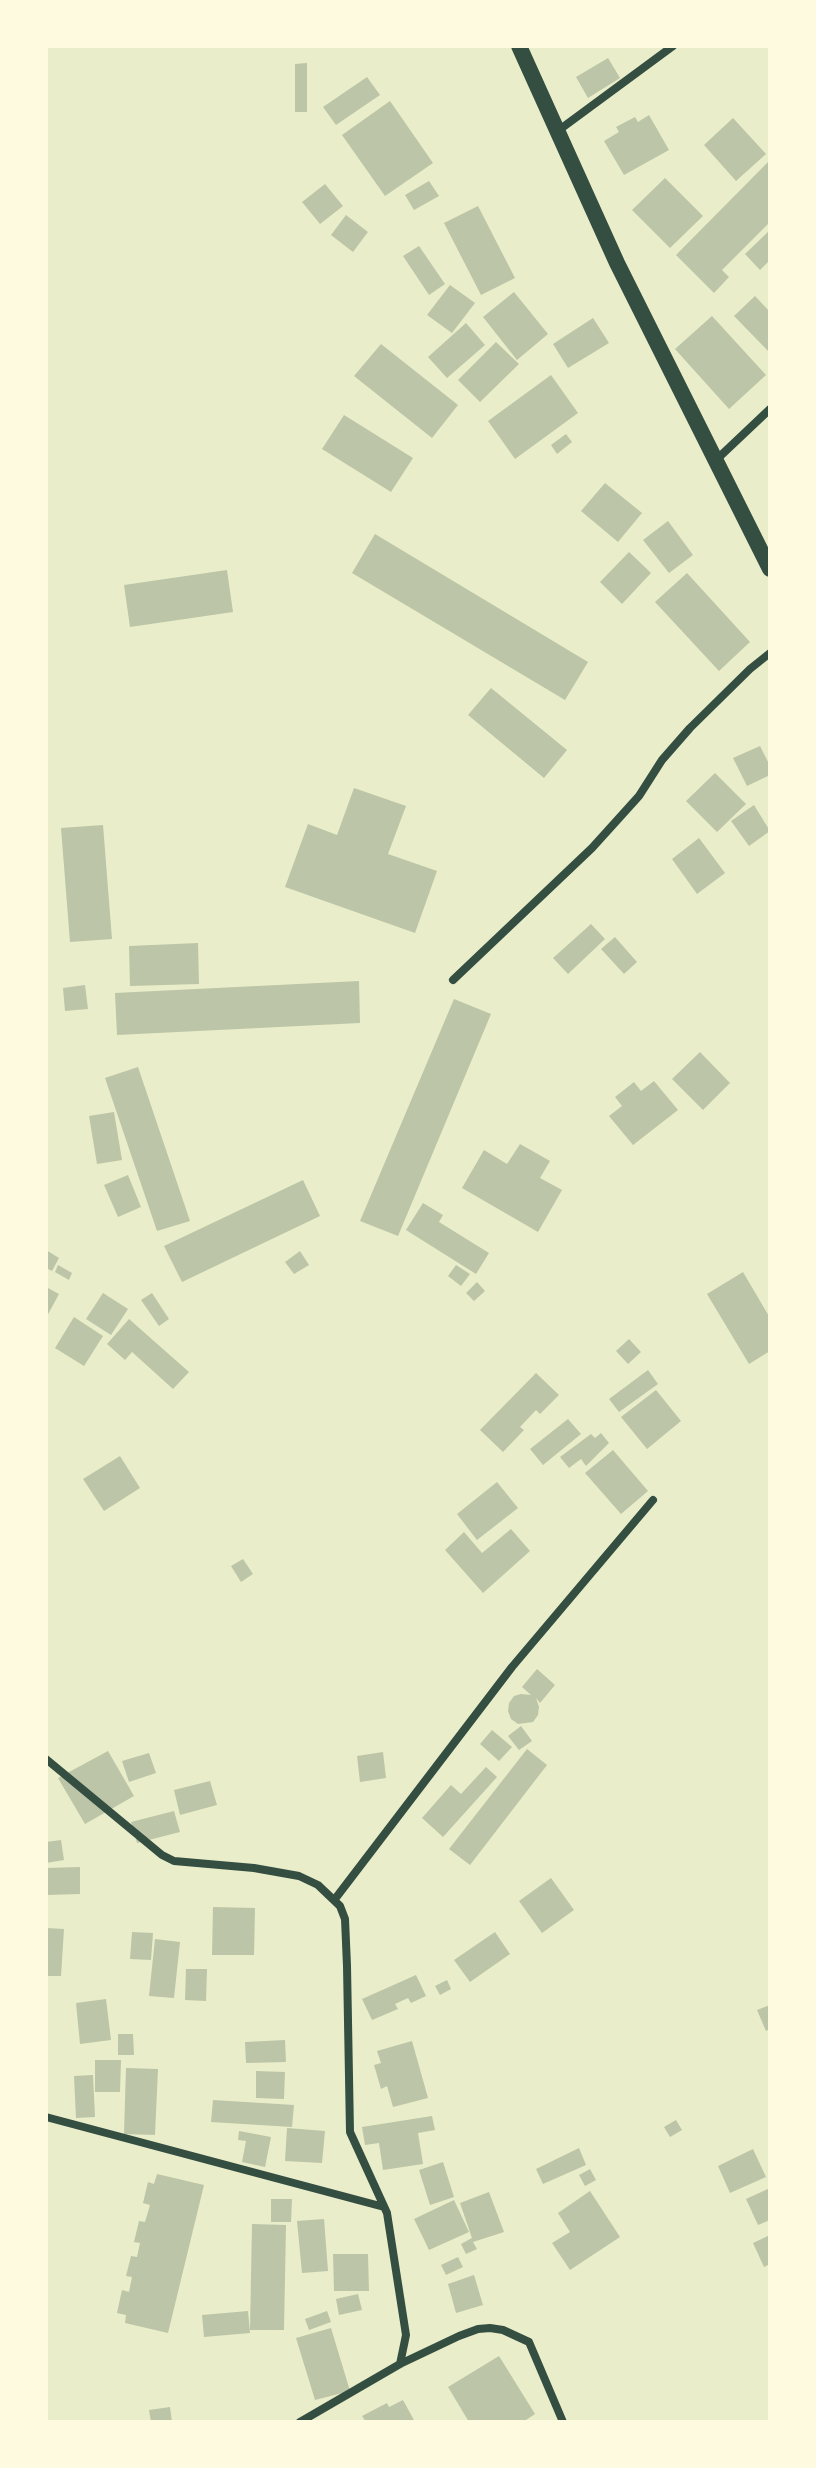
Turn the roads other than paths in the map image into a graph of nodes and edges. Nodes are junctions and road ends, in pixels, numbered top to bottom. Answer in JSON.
{"nodes":[{"id":1,"x":519,"y":46,"type":"edge"},
{"id":2,"x":673,"y":46,"type":"edge"},
{"id":3,"x":559,"y":130,"type":"junction"},
{"id":4,"x":770,"y":409,"type":"edge"},
{"id":5,"x":715,"y":461,"type":"junction"},
{"id":6,"x":770,"y":569,"type":"edge"},
{"id":7,"x":770,"y":653,"type":"edge"},
{"id":8,"x":453,"y":980,"type":"dead end"},
{"id":9,"x":653,"y":1500,"type":"dead end"},
{"id":10,"x":46,"y":1759,"type":"edge"},
{"id":11,"x":335,"y":1899,"type":"junction"},
{"id":12,"x":46,"y":2117,"type":"edge"},
{"id":13,"x":384,"y":2207,"type":"junction"},
{"id":14,"x":400,"y":2364,"type":"junction"},
{"id":15,"x":300,"y":2422,"type":"edge"},
{"id":16,"x":563,"y":2422,"type":"edge"}],
"edges":[{"from":1,"to":3,"type":"main road"},
{"from":2,"to":3,"type":"street"},
{"from":3,"to":5,"type":"main road"},
{"from":4,"to":5,"type":"street"},
{"from":5,"to":6,"type":"main road"},
{"from":7,"to":8,"type":"street"},
{"from":9,"to":11,"type":"street"},
{"from":10,"to":11,"type":"street"},
{"from":11,"to":13,"type":"street"},
{"from":12,"to":13,"type":"street"},
{"from":13,"to":14,"type":"street"},
{"from":14,"to":15,"type":"street"},
{"from":14,"to":16,"type":"street"}]}
